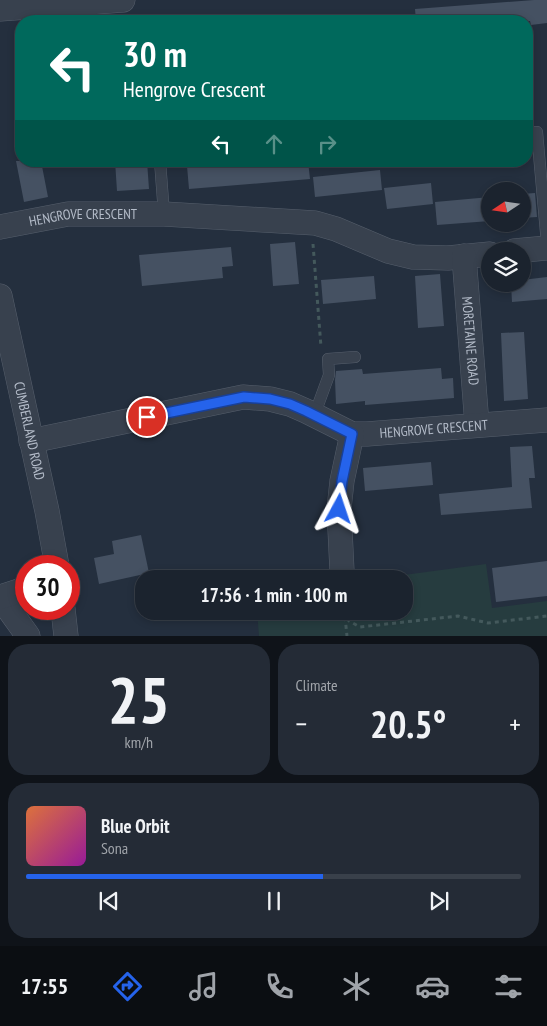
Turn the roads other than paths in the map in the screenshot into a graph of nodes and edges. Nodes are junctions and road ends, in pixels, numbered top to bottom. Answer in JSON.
{"nodes":[{"id":1,"x":123,"y":0,"type":"edge"},
{"id":2,"x":0,"y":9,"type":"edge"},
{"id":3,"x":533,"y":132,"type":"edge"},
{"id":4,"x":160,"y":167,"type":"edge"},
{"id":5,"x":164,"y":214,"type":"junction"},
{"id":6,"x":0,"y":227,"type":"edge"},
{"id":7,"x":547,"y":244,"type":"edge"},
{"id":8,"x":547,"y":248,"type":"edge"},
{"id":9,"x":531,"y":249,"type":"edge"},
{"id":10,"x":481,"y":255,"type":"edge"},
{"id":11,"x":464,"y":256,"type":"junction"},
{"id":12,"x":0,"y":296,"type":"edge"},
{"id":13,"x":355,"y":357,"type":"dead end"},
{"id":14,"x":314,"y":416,"type":"junction"},
{"id":15,"x":547,"y":420,"type":"edge"},
{"id":16,"x":477,"y":425,"type":"junction"},
{"id":17,"x":352,"y":434,"type":"junction"},
{"id":18,"x":31,"y":441,"type":"junction"},
{"id":19,"x":55,"y":555,"type":"edge"},
{"id":20,"x":342,"y":570,"type":"edge"},
{"id":21,"x":15,"y":593,"type":"edge"},
{"id":22,"x":0,"y":597,"type":"edge"},
{"id":23,"x":64,"y":620,"type":"edge"},
{"id":24,"x":28,"y":636,"type":"edge"},
{"id":25,"x":66,"y":636,"type":"edge"}],
"edges":[{"from":1,"to":2,"type":"street"},
{"from":3,"to":7,"type":"lane"},
{"from":4,"to":5,"type":"lane"},
{"from":5,"to":6,"type":"street","name":"HENGROVE CRESCENT"},
{"from":5,"to":11,"type":"street","name":"HENGROVE CRESCENT"},
{"from":8,"to":9,"type":"street"},
{"from":10,"to":11,"type":"street","name":"HENGROVE CRESCENT"},
{"from":11,"to":16,"type":"street","name":"MORETAINE ROAD"},
{"from":12,"to":18,"type":"street","name":"CUMBERLAND ROAD"},
{"from":13,"to":14,"type":"lane"},
{"from":14,"to":17,"type":"street","name":"HENGROVE CRESCENT"},
{"from":14,"to":18,"type":"street","name":"HENGROVE CRESCENT"},
{"from":15,"to":16,"type":"street","name":"HENGROVE CRESCENT"},
{"from":16,"to":17,"type":"street","name":"HENGROVE CRESCENT"},
{"from":17,"to":20,"type":"street"},
{"from":18,"to":19,"type":"street","name":"CUMBERLAND ROAD"},
{"from":21,"to":22,"type":"street"},
{"from":22,"to":24,"type":"street"},
{"from":23,"to":25,"type":"street"}]}
